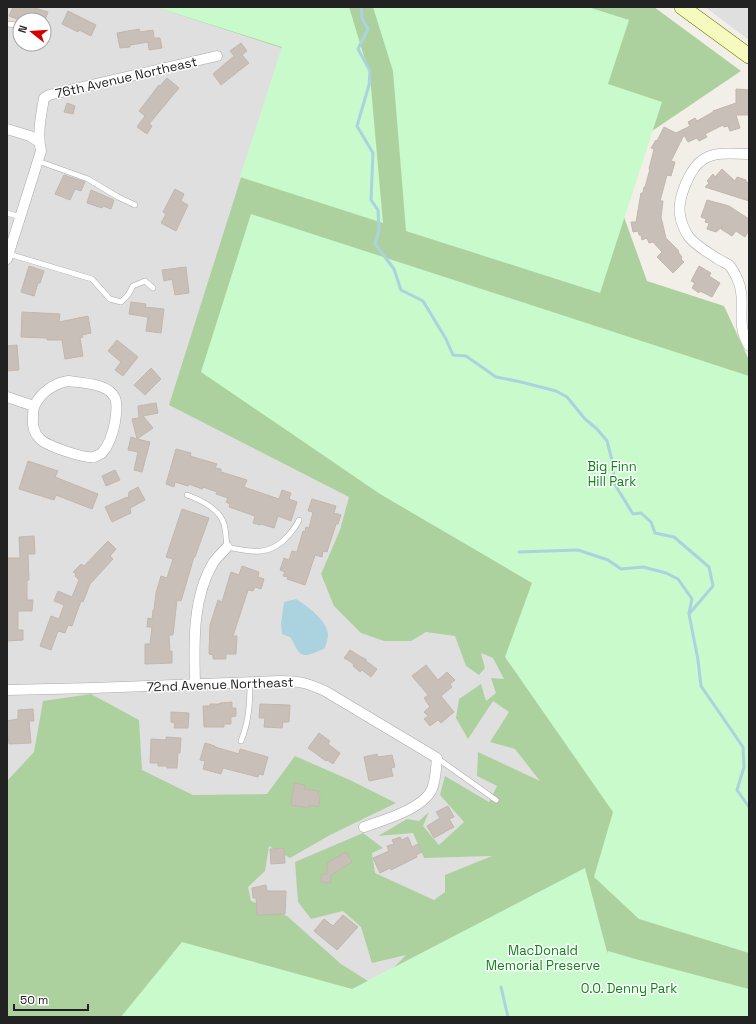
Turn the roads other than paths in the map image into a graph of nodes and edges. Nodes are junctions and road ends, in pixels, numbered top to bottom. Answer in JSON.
{"nodes":[{"id":1,"x":682,"y":7,"type":"edge"},
{"id":2,"x":217,"y":56,"type":"dead end"},
{"id":3,"x":749,"y":56,"type":"edge"},
{"id":4,"x":7,"y":129,"type":"edge"},
{"id":5,"x":39,"y":142,"type":"junction"},
{"id":6,"x":749,"y":154,"type":"edge"},
{"id":7,"x":38,"y":161,"type":"junction"},
{"id":8,"x":134,"y":205,"type":"dead end"},
{"id":9,"x":7,"y":213,"type":"edge"},
{"id":10,"x":20,"y":217,"type":"junction"},
{"id":11,"x":8,"y":257,"type":"edge"},
{"id":12,"x":153,"y":288,"type":"dead end"},
{"id":13,"x":749,"y":346,"type":"edge"},
{"id":14,"x":7,"y":397,"type":"edge"},
{"id":15,"x":34,"y":406,"type":"junction"},
{"id":16,"x":187,"y":495,"type":"dead end"},
{"id":17,"x":298,"y":520,"type":"dead end"},
{"id":18,"x":227,"y":547,"type":"junction"},
{"id":19,"x":250,"y":682,"type":"junction"},
{"id":20,"x":195,"y":684,"type":"junction"},
{"id":21,"x":7,"y":690,"type":"edge"},
{"id":22,"x":241,"y":741,"type":"dead end"},
{"id":23,"x":437,"y":758,"type":"junction"},
{"id":24,"x":496,"y":800,"type":"dead end"},
{"id":25,"x":364,"y":827,"type":"dead end"}],
"edges":[{"from":1,"to":3,"type":"main road"},
{"from":2,"to":5,"type":"street","name":"76th Avenue Northeast"},
{"from":4,"to":5,"type":"street"},
{"from":5,"to":7,"type":"street"},
{"from":6,"to":13,"type":"street"},
{"from":7,"to":8,"type":"lane"},
{"from":7,"to":10,"type":"street"},
{"from":9,"to":10,"type":"lane"},
{"from":10,"to":11,"type":"street"},
{"from":11,"to":12,"type":"lane"},
{"from":14,"to":15,"type":"street"},
{"from":15,"to":15,"type":"street"},
{"from":16,"to":18,"type":"lane"},
{"from":17,"to":18,"type":"lane"},
{"from":18,"to":20,"type":"street"},
{"from":19,"to":20,"type":"street","name":"72nd Avenue Northeast"},
{"from":19,"to":22,"type":"lane"},
{"from":19,"to":23,"type":"street","name":"72nd Avenue Northeast"},
{"from":20,"to":21,"type":"street","name":"72nd Avenue Northeast"},
{"from":23,"to":24,"type":"lane"},
{"from":23,"to":25,"type":"street"}]}
